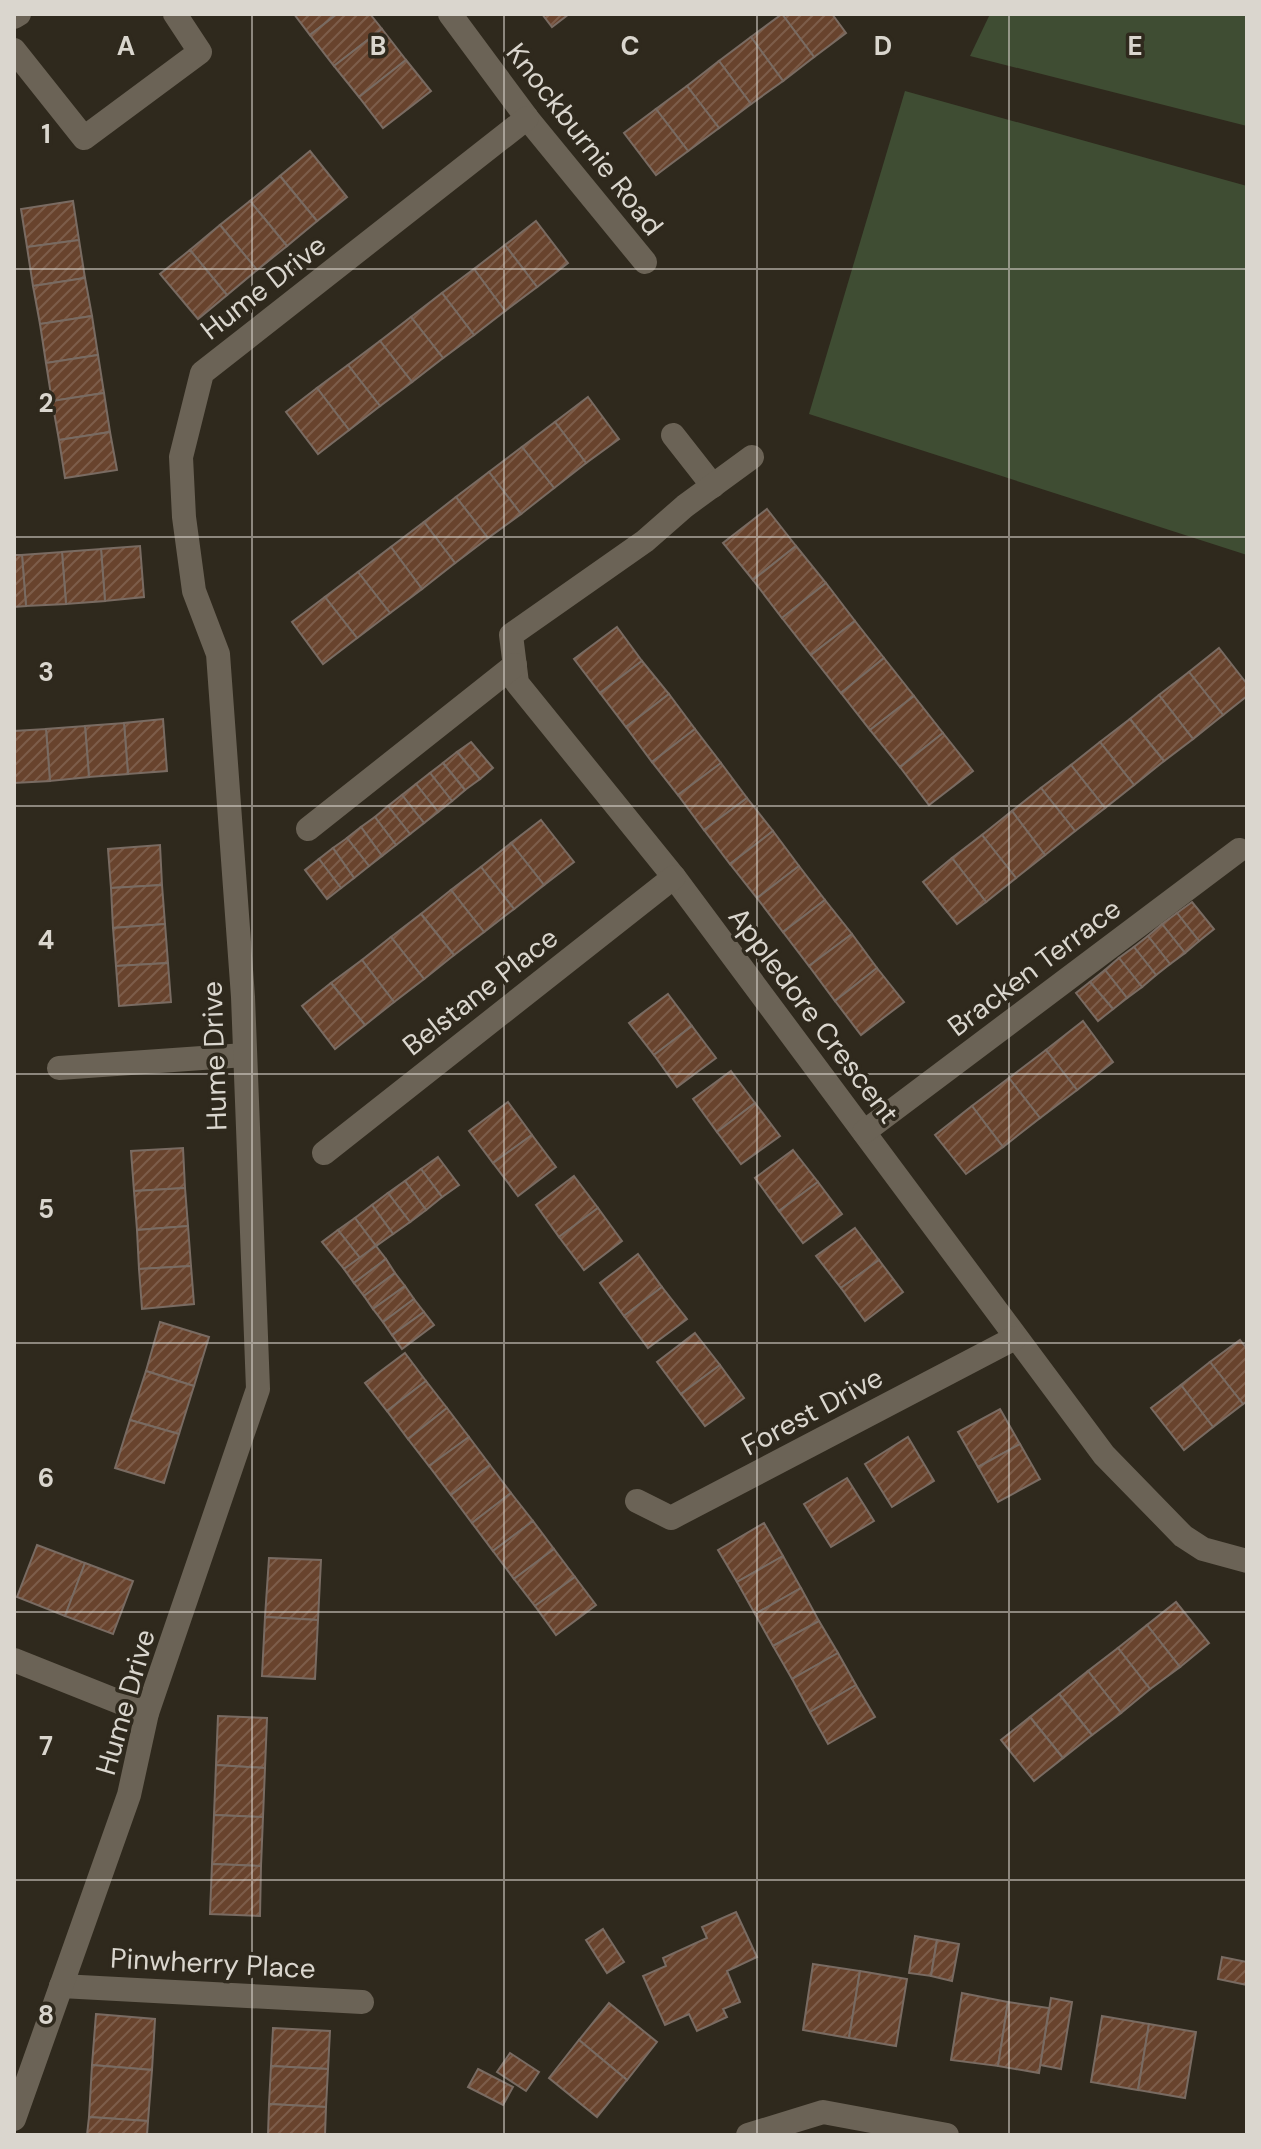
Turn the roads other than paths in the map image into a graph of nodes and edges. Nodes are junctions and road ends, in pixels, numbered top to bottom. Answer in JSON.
{"nodes":[{"id":1,"x":175,"y":14,"type":"edge"},
{"id":2,"x":450,"y":14,"type":"edge"},
{"id":3,"x":14,"y":50,"type":"edge"},
{"id":4,"x":527,"y":118,"type":"junction"},
{"id":5,"x":645,"y":262,"type":"dead end"},
{"id":6,"x":673,"y":435,"type":"dead end"},
{"id":7,"x":752,"y":457,"type":"dead end"},
{"id":8,"x":713,"y":486,"type":"junction"},
{"id":9,"x":515,"y":665,"type":"junction"},
{"id":10,"x":308,"y":829,"type":"dead end"},
{"id":11,"x":1239,"y":850,"type":"dead end"},
{"id":12,"x":674,"y":877,"type":"junction"},
{"id":13,"x":245,"y":1055,"type":"junction"},
{"id":14,"x":59,"y":1068,"type":"dead end"},
{"id":15,"x":864,"y":1132,"type":"junction"},
{"id":16,"x":324,"y":1153,"type":"dead end"},
{"id":17,"x":1015,"y":1338,"type":"junction"},
{"id":18,"x":637,"y":1501,"type":"dead end"},
{"id":19,"x":1247,"y":1561,"type":"edge"},
{"id":20,"x":14,"y":1660,"type":"edge"},
{"id":21,"x":147,"y":1713,"type":"junction"},
{"id":22,"x":61,"y":1986,"type":"junction"},
{"id":23,"x":362,"y":2002,"type":"dead end"},
{"id":24,"x":14,"y":2119,"type":"edge"},
{"id":25,"x":748,"y":2135,"type":"edge"},
{"id":26,"x":947,"y":2135,"type":"edge"}],
"edges":[{"from":1,"to":3,"type":"street"},
{"from":2,"to":4,"type":"street","name":"Knockburnie Road"},
{"from":4,"to":5,"type":"street","name":"Knockburnie Road"},
{"from":4,"to":13,"type":"street","name":"Hume Drive"},
{"from":6,"to":8,"type":"street"},
{"from":7,"to":8,"type":"street"},
{"from":8,"to":9,"type":"street"},
{"from":9,"to":10,"type":"street"},
{"from":9,"to":12,"type":"street","name":"Appledore Crescent"},
{"from":11,"to":15,"type":"street","name":"Bracken Terrace"},
{"from":12,"to":15,"type":"street","name":"Appledore Crescent"},
{"from":12,"to":16,"type":"street","name":"Belstane Place"},
{"from":13,"to":14,"type":"street"},
{"from":13,"to":21,"type":"street","name":"Hume Drive"},
{"from":15,"to":17,"type":"street","name":"Appledore Crescent"},
{"from":17,"to":18,"type":"street","name":"Forest Drive"},
{"from":17,"to":19,"type":"street","name":"Appledore Crescent"},
{"from":20,"to":21,"type":"street"},
{"from":21,"to":22,"type":"street","name":"Hume Drive"},
{"from":22,"to":23,"type":"street","name":"Pinwherry Place"},
{"from":22,"to":24,"type":"street","name":"Hume Drive"},
{"from":25,"to":26,"type":"street"}]}
